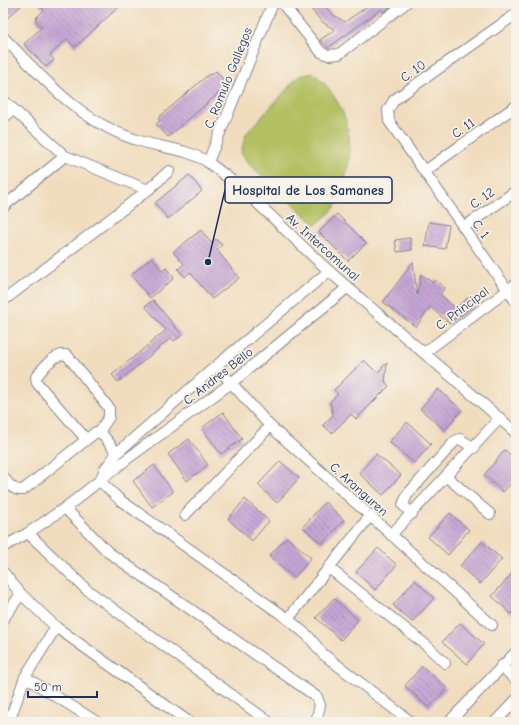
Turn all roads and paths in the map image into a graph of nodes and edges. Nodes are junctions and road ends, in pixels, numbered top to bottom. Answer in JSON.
{"nodes":[{"id":1,"x":273,"y":3,"type":"edge"},
{"id":2,"x":282,"y":3,"type":"edge"},
{"id":3,"x":406,"y":3,"type":"edge"},
{"id":4,"x":516,"y":14,"type":"edge"},
{"id":5,"x":3,"y":37,"type":"edge"},
{"id":6,"x":3,"y":100,"type":"edge"},
{"id":7,"x":516,"y":106,"type":"edge"},
{"id":8,"x":13,"y":110,"type":"junction"},
{"id":9,"x":3,"y":118,"type":"edge"},
{"id":10,"x":65,"y":156,"type":"junction"},
{"id":11,"x":208,"y":162,"type":"junction"},
{"id":12,"x":169,"y":171,"type":"dead end"},
{"id":13,"x":425,"y":171,"type":"junction"},
{"id":14,"x":148,"y":190,"type":"junction"},
{"id":15,"x":516,"y":191,"type":"edge"},
{"id":16,"x":3,"y":207,"type":"edge"},
{"id":17,"x":464,"y":227,"type":"junction"},
{"id":18,"x":329,"y":271,"type":"junction"},
{"id":19,"x":516,"y":284,"type":"edge"},
{"id":20,"x":348,"y":287,"type":"junction"},
{"id":21,"x":507,"y":290,"type":"junction"},
{"id":22,"x":3,"y":301,"type":"edge"},
{"id":23,"x":516,"y":302,"type":"edge"},
{"id":24,"x":424,"y":353,"type":"junction"},
{"id":25,"x":216,"y":366,"type":"junction"},
{"id":26,"x":230,"y":384,"type":"junction"},
{"id":27,"x":500,"y":418,"type":"junction"},
{"id":28,"x":270,"y":426,"type":"junction"},
{"id":29,"x":99,"y":432,"type":"junction"},
{"id":30,"x":516,"y":433,"type":"edge"},
{"id":31,"x":86,"y":439,"type":"junction"},
{"id":32,"x":474,"y":448,"type":"junction"},
{"id":33,"x":117,"y":452,"type":"junction"},
{"id":34,"x":3,"y":476,"type":"edge"},
{"id":35,"x":447,"y":477,"type":"junction"},
{"id":36,"x":100,"y":481,"type":"junction"},
{"id":37,"x":65,"y":508,"type":"junction"},
{"id":38,"x":412,"y":514,"type":"junction"},
{"id":39,"x":490,"y":514,"type":"dead end"},
{"id":40,"x":185,"y":515,"type":"dead end"},
{"id":41,"x":370,"y":516,"type":"junction"},
{"id":42,"x":28,"y":533,"type":"junction"},
{"id":43,"x":392,"y":535,"type":"junction"},
{"id":44,"x":3,"y":547,"type":"edge"},
{"id":45,"x":329,"y":568,"type":"junction"},
{"id":46,"x":3,"y":572,"type":"edge"},
{"id":47,"x":20,"y":594,"type":"junction"},
{"id":48,"x":3,"y":619,"type":"edge"},
{"id":49,"x":288,"y":619,"type":"junction"},
{"id":50,"x":492,"y":626,"type":"dead end"},
{"id":51,"x":56,"y":627,"type":"junction"},
{"id":52,"x":516,"y":652,"type":"edge"},
{"id":53,"x":445,"y":663,"type":"dead end"},
{"id":54,"x":501,"y":666,"type":"junction"},
{"id":55,"x":25,"y":677,"type":"junction"},
{"id":56,"x":516,"y":680,"type":"edge"},
{"id":57,"x":516,"y":700,"type":"edge"},
{"id":58,"x":9,"y":722,"type":"edge"},
{"id":59,"x":97,"y":722,"type":"edge"},
{"id":60,"x":189,"y":722,"type":"edge"},
{"id":61,"x":269,"y":722,"type":"edge"},
{"id":62,"x":316,"y":722,"type":"edge"},
{"id":63,"x":411,"y":722,"type":"edge"},
{"id":64,"x":449,"y":722,"type":"edge"},
{"id":65,"x":495,"y":722,"type":"edge"}],
"edges":[{"from":1,"to":11,"type":"street","name":"C. Romulo Gallegos"},
{"from":2,"to":3,"type":"street"},
{"from":4,"to":13,"type":"street","name":"C. 10"},
{"from":5,"to":11,"type":"street","name":"Av. Intercomunal"},
{"from":6,"to":8,"type":"street"},
{"from":7,"to":13,"type":"street","name":"C. 11"},
{"from":8,"to":9,"type":"street"},
{"from":8,"to":10,"type":"street"},
{"from":10,"to":14,"type":"street"},
{"from":10,"to":16,"type":"street"},
{"from":11,"to":18,"type":"street","name":"Av. Intercomunal"},
{"from":12,"to":14,"type":"street"},
{"from":13,"to":17,"type":"street","name":"C. 1"},
{"from":14,"to":22,"type":"street"},
{"from":15,"to":17,"type":"street","name":"C. 12"},
{"from":17,"to":21,"type":"street","name":"C. 1"},
{"from":18,"to":20,"type":"street","name":"Av. Intercomunal"},
{"from":18,"to":25,"type":"street","name":"C. Andres Bello"},
{"from":19,"to":21,"type":"street","name":"C. Principal"},
{"from":20,"to":24,"type":"street","name":"Av. Intercomunal"},
{"from":20,"to":26,"type":"street","name":"C. Andres Bello"},
{"from":21,"to":23,"type":"street","name":"C. 1"},
{"from":21,"to":24,"type":"street","name":"C. Principal"},
{"from":24,"to":27,"type":"street","name":"Av. Intercomunal"},
{"from":25,"to":26,"type":"street","name":"C. Aranguren"},
{"from":25,"to":33,"type":"street","name":"C. Andres Bello"},
{"from":26,"to":28,"type":"street","name":"C. Aranguren"},
{"from":26,"to":36,"type":"street","name":"C. Andres Bello"},
{"from":27,"to":30,"type":"street","name":"Av. Intercomunal"},
{"from":27,"to":32,"type":"street"},
{"from":28,"to":40,"type":"street"},
{"from":28,"to":41,"type":"street","name":"C. Aranguren"},
{"from":29,"to":31,"type":"street"},
{"from":29,"to":31,"type":"street"},
{"from":29,"to":33,"type":"street"},
{"from":31,"to":34,"type":"street"},
{"from":32,"to":35,"type":"street"},
{"from":32,"to":38,"type":"street"},
{"from":33,"to":36,"type":"street","name":"C. Andres Bello"},
{"from":35,"to":38,"type":"street"},
{"from":35,"to":39,"type":"street"},
{"from":36,"to":37,"type":"street","name":"C. Andres Bello"},
{"from":36,"to":49,"type":"street"},
{"from":37,"to":42,"type":"street","name":"C. Andres Bello"},
{"from":37,"to":62,"type":"street"},
{"from":38,"to":43,"type":"street"},
{"from":41,"to":43,"type":"street","name":"C. Aranguren"},
{"from":41,"to":45,"type":"street"},
{"from":42,"to":44,"type":"street","name":"C. Andres Bello"},
{"from":42,"to":61,"type":"street"},
{"from":43,"to":50,"type":"street","name":"C. Aranguren"},
{"from":45,"to":49,"type":"street"},
{"from":45,"to":53,"type":"street"},
{"from":46,"to":47,"type":"street"},
{"from":47,"to":48,"type":"street"},
{"from":47,"to":51,"type":"street"},
{"from":49,"to":63,"type":"street"},
{"from":51,"to":55,"type":"street"},
{"from":51,"to":60,"type":"street"},
{"from":52,"to":54,"type":"street"},
{"from":54,"to":56,"type":"street"},
{"from":54,"to":64,"type":"street"},
{"from":55,"to":58,"type":"street"},
{"from":55,"to":59,"type":"street"},
{"from":57,"to":65,"type":"street"}]}
